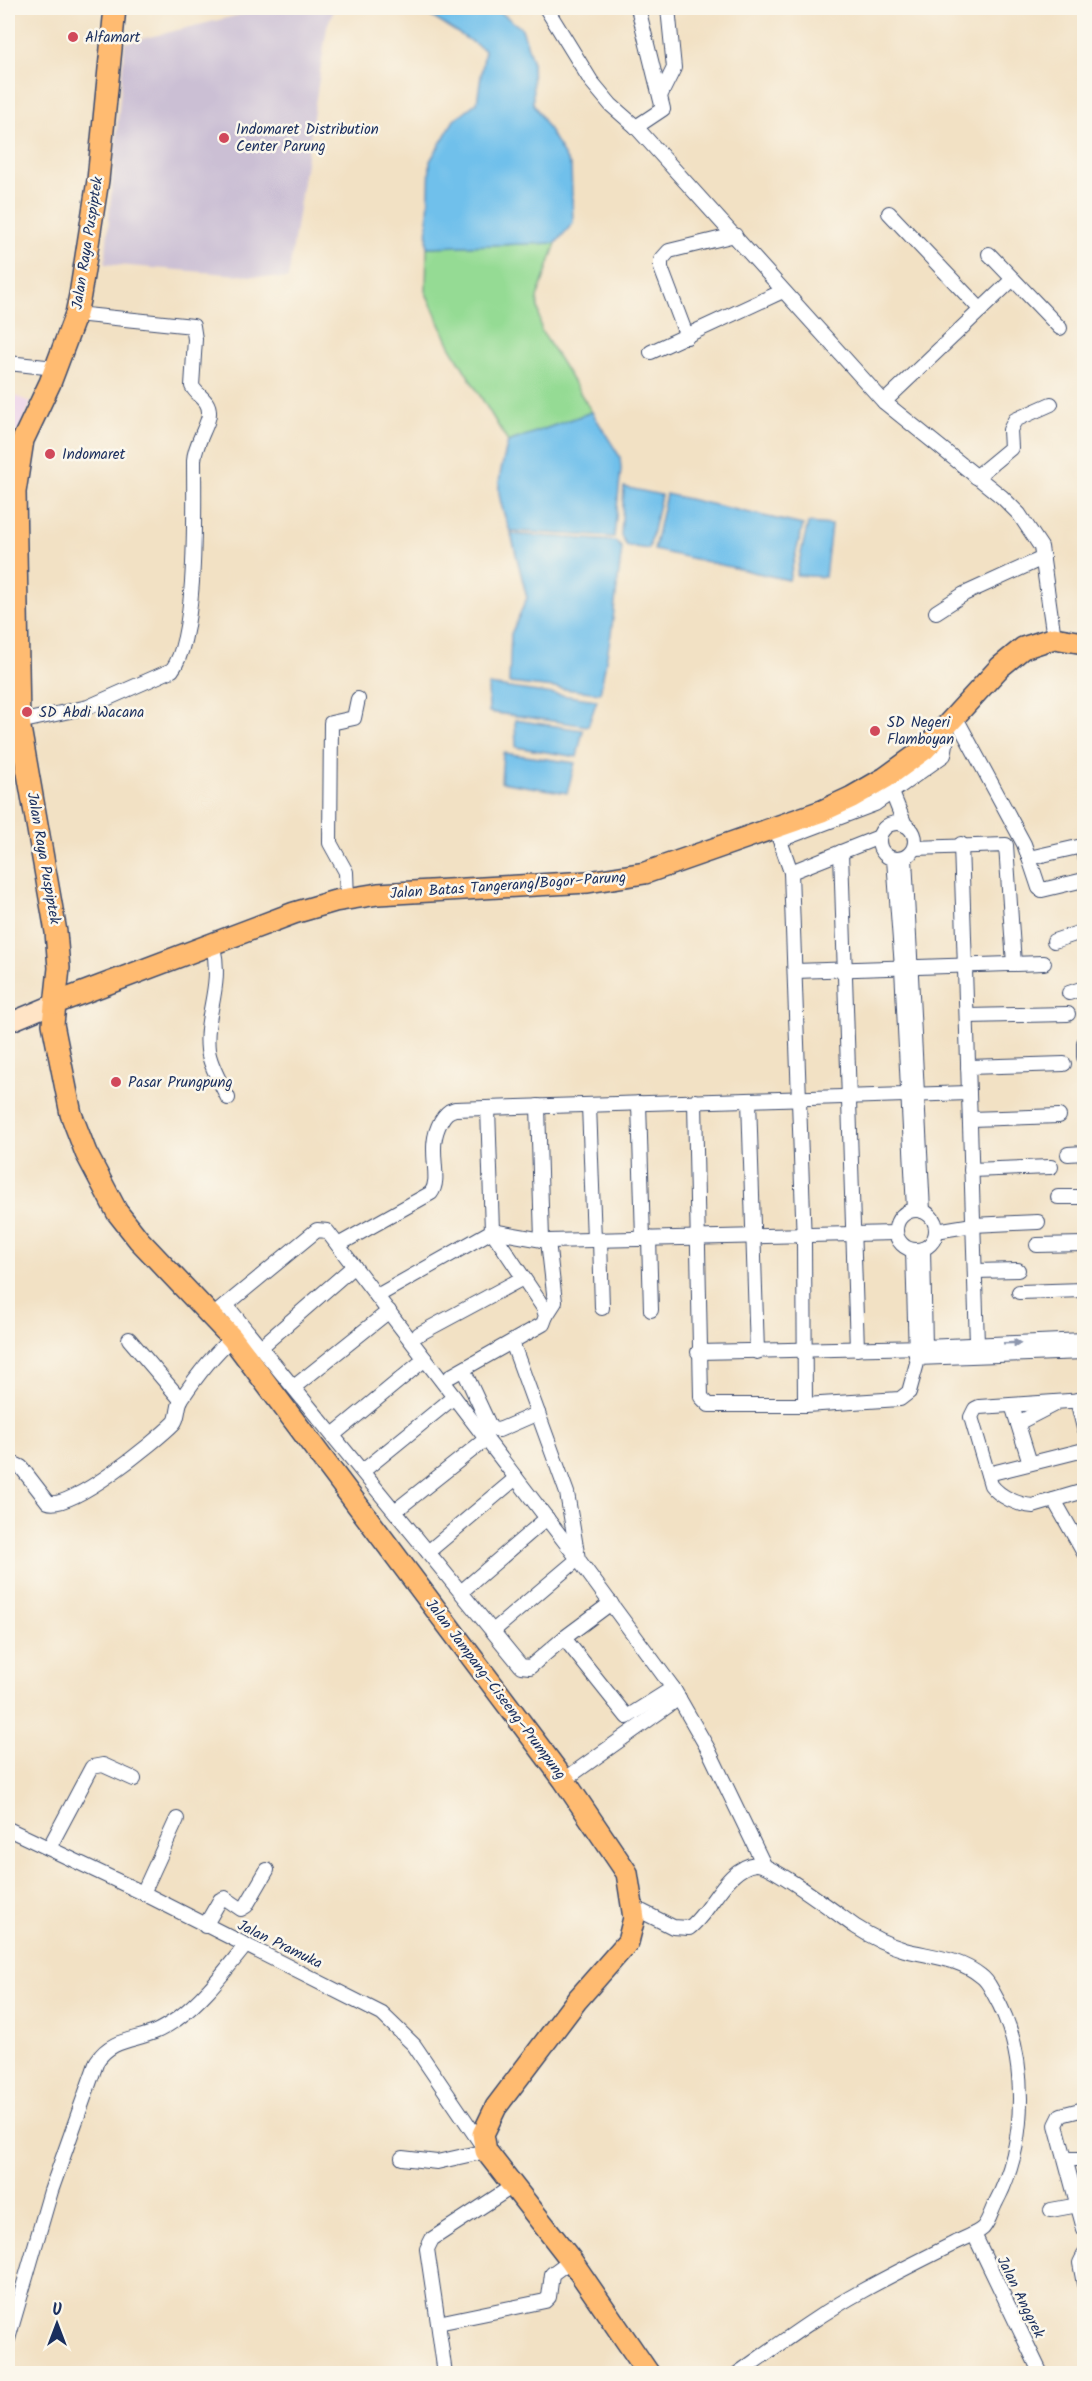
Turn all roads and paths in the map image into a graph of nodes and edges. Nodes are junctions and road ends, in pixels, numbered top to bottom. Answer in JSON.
{"nodes":[{"id":1,"x":115,"y":8,"type":"edge"},
{"id":2,"x":546,"y":8,"type":"edge"},
{"id":3,"x":638,"y":8,"type":"edge"},
{"id":4,"x":668,"y":8,"type":"edge"},
{"id":5,"x":661,"y":94,"type":"junction"},
{"id":6,"x":636,"y":127,"type":"junction"},
{"id":7,"x":888,"y":213,"type":"dead end"},
{"id":8,"x":735,"y":235,"type":"junction"},
{"id":9,"x":989,"y":254,"type":"dead end"},
{"id":10,"x":1013,"y":279,"type":"junction"},
{"id":11,"x":783,"y":291,"type":"junction"},
{"id":12,"x":981,"y":310,"type":"junction"},
{"id":13,"x":76,"y":314,"type":"junction"},
{"id":14,"x":1060,"y":328,"type":"dead end"},
{"id":15,"x":687,"y":337,"type":"junction"},
{"id":16,"x":651,"y":352,"type":"dead end"},
{"id":17,"x":8,"y":363,"type":"edge"},
{"id":18,"x":55,"y":368,"type":"junction"},
{"id":19,"x":884,"y":402,"type":"junction"},
{"id":20,"x":1051,"y":404,"type":"dead end"},
{"id":21,"x":976,"y":477,"type":"junction"},
{"id":22,"x":1043,"y":558,"type":"junction"},
{"id":23,"x":936,"y":612,"type":"dead end"},
{"id":24,"x":1054,"y":638,"type":"junction"},
{"id":25,"x":1084,"y":643,"type":"edge"},
{"id":26,"x":358,"y":699,"type":"dead end"},
{"id":27,"x":955,"y":716,"type":"junction"},
{"id":28,"x":19,"y":722,"type":"junction"},
{"id":29,"x":890,"y":786,"type":"junction"},
{"id":30,"x":870,"y":797,"type":"junction"},
{"id":31,"x":904,"y":825,"type":"junction"},
{"id":32,"x":882,"y":833,"type":"junction"},
{"id":33,"x":777,"y":834,"type":"junction"},
{"id":34,"x":961,"y":844,"type":"junction"},
{"id":35,"x":1084,"y":849,"type":"edge"},
{"id":36,"x":841,"y":852,"type":"junction"},
{"id":37,"x":904,"y":855,"type":"junction"},
{"id":38,"x":1029,"y":858,"type":"junction"},
{"id":39,"x":791,"y":872,"type":"junction"},
{"id":40,"x":1084,"y":880,"type":"edge"},
{"id":41,"x":347,"y":899,"type":"junction"},
{"id":42,"x":1084,"y":932,"type":"edge"},
{"id":43,"x":1054,"y":941,"type":"dead end"},
{"id":44,"x":213,"y":946,"type":"junction"},
{"id":45,"x":1044,"y":963,"type":"dead end"},
{"id":46,"x":1014,"y":964,"type":"junction"},
{"id":47,"x":965,"y":966,"type":"junction"},
{"id":48,"x":908,"y":968,"type":"junction"},
{"id":49,"x":845,"y":970,"type":"junction"},
{"id":50,"x":795,"y":971,"type":"junction"},
{"id":51,"x":1084,"y":988,"type":"edge"},
{"id":52,"x":1069,"y":993,"type":"dead end"},
{"id":53,"x":56,"y":1004,"type":"junction"},
{"id":54,"x":1068,"y":1014,"type":"dead end"},
{"id":55,"x":967,"y":1016,"type":"junction"},
{"id":56,"x":8,"y":1023,"type":"edge"},
{"id":57,"x":1084,"y":1043,"type":"edge"},
{"id":58,"x":1084,"y":1057,"type":"edge"},
{"id":59,"x":1064,"y":1064,"type":"dead end"},
{"id":60,"x":968,"y":1067,"type":"junction"},
{"id":61,"x":969,"y":1093,"type":"junction"},
{"id":62,"x":913,"y":1095,"type":"junction"},
{"id":63,"x":849,"y":1097,"type":"junction"},
{"id":64,"x":228,"y":1098,"type":"dead end"},
{"id":65,"x":799,"y":1098,"type":"junction"},
{"id":66,"x":749,"y":1100,"type":"junction"},
{"id":67,"x":695,"y":1101,"type":"junction"},
{"id":68,"x":639,"y":1103,"type":"junction"},
{"id":69,"x":589,"y":1105,"type":"junction"},
{"id":70,"x":538,"y":1106,"type":"junction"},
{"id":71,"x":488,"y":1108,"type":"junction"},
{"id":72,"x":1059,"y":1116,"type":"dead end"},
{"id":73,"x":970,"y":1119,"type":"junction"},
{"id":74,"x":1084,"y":1153,"type":"edge"},
{"id":75,"x":1068,"y":1154,"type":"dead end"},
{"id":76,"x":1051,"y":1167,"type":"dead end"},
{"id":77,"x":972,"y":1170,"type":"junction"},
{"id":78,"x":1058,"y":1197,"type":"dead end"},
{"id":79,"x":1084,"y":1197,"type":"edge"},
{"id":80,"x":918,"y":1211,"type":"junction"},
{"id":81,"x":1038,"y":1222,"type":"dead end"},
{"id":82,"x":973,"y":1225,"type":"junction"},
{"id":83,"x":492,"y":1231,"type":"junction"},
{"id":84,"x":936,"y":1231,"type":"junction"},
{"id":85,"x":853,"y":1232,"type":"junction"},
{"id":86,"x":804,"y":1233,"type":"junction"},
{"id":87,"x":896,"y":1233,"type":"junction"},
{"id":88,"x":753,"y":1235,"type":"junction"},
{"id":89,"x":699,"y":1237,"type":"junction"},
{"id":90,"x":646,"y":1238,"type":"junction"},
{"id":91,"x":545,"y":1240,"type":"junction"},
{"id":92,"x":597,"y":1240,"type":"junction"},
{"id":93,"x":1084,"y":1244,"type":"edge"},
{"id":94,"x":338,"y":1245,"type":"junction"},
{"id":95,"x":1036,"y":1245,"type":"dead end"},
{"id":96,"x":918,"y":1250,"type":"junction"},
{"id":97,"x":354,"y":1266,"type":"junction"},
{"id":98,"x":1018,"y":1270,"type":"dead end"},
{"id":99,"x":975,"y":1271,"type":"junction"},
{"id":100,"x":523,"y":1278,"type":"junction"},
{"id":101,"x":1084,"y":1290,"type":"edge"},
{"id":102,"x":1019,"y":1292,"type":"dead end"},
{"id":103,"x":377,"y":1296,"type":"junction"},
{"id":104,"x":602,"y":1308,"type":"dead end"},
{"id":105,"x":220,"y":1310,"type":"junction"},
{"id":106,"x":651,"y":1310,"type":"dead end"},
{"id":107,"x":388,"y":1311,"type":"junction"},
{"id":108,"x":546,"y":1316,"type":"junction"},
{"id":109,"x":418,"y":1334,"type":"dead end"},
{"id":110,"x":232,"y":1338,"type":"junction"},
{"id":111,"x":129,"y":1339,"type":"dead end"},
{"id":112,"x":1084,"y":1340,"type":"edge"},
{"id":113,"x":512,"y":1342,"type":"junction"},
{"id":114,"x":977,"y":1344,"type":"junction"},
{"id":115,"x":261,"y":1347,"type":"junction"},
{"id":116,"x":857,"y":1349,"type":"junction"},
{"id":117,"x":805,"y":1351,"type":"junction"},
{"id":118,"x":698,"y":1352,"type":"junction"},
{"id":119,"x":757,"y":1352,"type":"junction"},
{"id":120,"x":1084,"y":1352,"type":"edge"},
{"id":121,"x":920,"y":1354,"type":"junction"},
{"id":122,"x":425,"y":1359,"type":"junction"},
{"id":123,"x":294,"y":1387,"type":"junction"},
{"id":124,"x":454,"y":1397,"type":"junction"},
{"id":125,"x":181,"y":1400,"type":"junction"},
{"id":126,"x":1081,"y":1400,"type":"edge"},
{"id":127,"x":1060,"y":1402,"type":"junction"},
{"id":128,"x":805,"y":1405,"type":"junction"},
{"id":129,"x":1012,"y":1405,"type":"junction"},
{"id":130,"x":538,"y":1413,"type":"junction"},
{"id":131,"x":1018,"y":1423,"type":"junction"},
{"id":132,"x":1084,"y":1428,"type":"edge"},
{"id":133,"x":333,"y":1435,"type":"junction"},
{"id":134,"x":486,"y":1439,"type":"junction"},
{"id":135,"x":1084,"y":1450,"type":"edge"},
{"id":136,"x":8,"y":1461,"type":"edge"},
{"id":137,"x":1030,"y":1463,"type":"junction"},
{"id":138,"x":363,"y":1471,"type":"junction"},
{"id":139,"x":988,"y":1474,"type":"junction"},
{"id":140,"x":516,"y":1478,"type":"junction"},
{"id":141,"x":1084,"y":1491,"type":"edge"},
{"id":142,"x":1054,"y":1500,"type":"junction"},
{"id":143,"x":395,"y":1511,"type":"junction"},
{"id":144,"x":547,"y":1518,"type":"junction"},
{"id":145,"x":1081,"y":1537,"type":"edge"},
{"id":146,"x":428,"y":1552,"type":"junction"},
{"id":147,"x":1084,"y":1553,"type":"edge"},
{"id":148,"x":578,"y":1559,"type":"junction"},
{"id":149,"x":461,"y":1592,"type":"junction"},
{"id":150,"x":612,"y":1603,"type":"junction"},
{"id":151,"x":493,"y":1631,"type":"junction"},
{"id":152,"x":564,"y":1638,"type":"junction"},
{"id":153,"x":676,"y":1693,"type":"junction"},
{"id":154,"x":134,"y":1779,"type":"dead end"},
{"id":155,"x":564,"y":1780,"type":"junction"},
{"id":156,"x":177,"y":1819,"type":"dead end"},
{"id":157,"x":8,"y":1829,"type":"edge"},
{"id":158,"x":49,"y":1848,"type":"junction"},
{"id":159,"x":764,"y":1865,"type":"junction"},
{"id":160,"x":267,"y":1870,"type":"dead end"},
{"id":161,"x":143,"y":1893,"type":"junction"},
{"id":162,"x":633,"y":1907,"type":"junction"},
{"id":163,"x":205,"y":1926,"type":"junction"},
{"id":164,"x":246,"y":1945,"type":"junction"},
{"id":165,"x":1084,"y":2109,"type":"edge"},
{"id":166,"x":486,"y":2151,"type":"junction"},
{"id":167,"x":402,"y":2158,"type":"dead end"},
{"id":168,"x":1067,"y":2159,"type":"junction"},
{"id":169,"x":1084,"y":2159,"type":"edge"},
{"id":170,"x":513,"y":2186,"type":"junction"},
{"id":171,"x":1082,"y":2205,"type":"edge"},
{"id":172,"x":1052,"y":2210,"type":"dead end"},
{"id":173,"x":1084,"y":2229,"type":"edge"},
{"id":174,"x":974,"y":2234,"type":"junction"},
{"id":175,"x":1084,"y":2255,"type":"edge"},
{"id":176,"x":571,"y":2259,"type":"junction"},
{"id":177,"x":1084,"y":2284,"type":"edge"},
{"id":178,"x":438,"y":2323,"type":"junction"},
{"id":179,"x":8,"y":2339,"type":"edge"},
{"id":180,"x":445,"y":2373,"type":"edge"},
{"id":181,"x":649,"y":2373,"type":"edge"},
{"id":182,"x":737,"y":2373,"type":"edge"},
{"id":183,"x":1041,"y":2373,"type":"edge"}],
"edges":[{"from":1,"to":13,"type":"main road","name":"Jalan Raya Puspiptek"},
{"from":2,"to":6,"type":"street"},
{"from":3,"to":5,"type":"street"},
{"from":4,"to":5,"type":"street"},
{"from":5,"to":6,"type":"street"},
{"from":6,"to":8,"type":"street"},
{"from":7,"to":12,"type":"street"},
{"from":8,"to":11,"type":"street"},
{"from":8,"to":15,"type":"street"},
{"from":9,"to":10,"type":"street"},
{"from":10,"to":12,"type":"street"},
{"from":10,"to":14,"type":"street"},
{"from":11,"to":15,"type":"street"},
{"from":11,"to":19,"type":"street"},
{"from":12,"to":19,"type":"street"},
{"from":13,"to":18,"type":"main road","name":"Jalan Raya Puspiptek"},
{"from":13,"to":28,"type":"street"},
{"from":15,"to":16,"type":"street"},
{"from":17,"to":18,"type":"street"},
{"from":18,"to":28,"type":"main road","name":"Jalan Raya Puspiptek"},
{"from":19,"to":21,"type":"street"},
{"from":20,"to":21,"type":"street"},
{"from":21,"to":22,"type":"street"},
{"from":22,"to":23,"type":"street"},
{"from":22,"to":24,"type":"street"},
{"from":24,"to":25,"type":"main road","name":"Jalan Batas Tangerang/Bogor–Parung"},
{"from":24,"to":27,"type":"main road","name":"Jalan Batas Tangerang/Bogor–Parung"},
{"from":26,"to":41,"type":"street"},
{"from":27,"to":29,"type":"main road","name":"Jalan Batas Tangerang/Bogor–Parung"},
{"from":27,"to":38,"type":"street"},
{"from":28,"to":53,"type":"main road","name":"Jalan Raya Puspiptek"},
{"from":29,"to":30,"type":"main road","name":"Jalan Batas Tangerang/Bogor–Parung"},
{"from":29,"to":31,"type":"street"},
{"from":30,"to":32,"type":"street"},
{"from":30,"to":33,"type":"main road","name":"Jalan Batas Tangerang/Bogor–Parung"},
{"from":31,"to":32,"type":"street"},
{"from":31,"to":37,"type":"street"},
{"from":32,"to":36,"type":"street"},
{"from":32,"to":37,"type":"street"},
{"from":33,"to":39,"type":"street"},
{"from":33,"to":41,"type":"main road","name":"Jalan Batas Tangerang/Bogor–Parung"},
{"from":34,"to":37,"type":"street"},
{"from":34,"to":46,"type":"street"},
{"from":34,"to":47,"type":"street"},
{"from":35,"to":38,"type":"street"},
{"from":36,"to":39,"type":"street"},
{"from":36,"to":49,"type":"street"},
{"from":37,"to":48,"type":"street"},
{"from":38,"to":40,"type":"street"},
{"from":39,"to":50,"type":"street"},
{"from":41,"to":44,"type":"main road","name":"Jalan Batas Tangerang/Bogor–Parung"},
{"from":42,"to":43,"type":"street"},
{"from":44,"to":53,"type":"main road","name":"Jalan Batas Tangerang/Bogor–Parung"},
{"from":44,"to":64,"type":"street"},
{"from":45,"to":46,"type":"street"},
{"from":46,"to":47,"type":"street"},
{"from":47,"to":48,"type":"street"},
{"from":47,"to":55,"type":"street"},
{"from":48,"to":49,"type":"street"},
{"from":48,"to":62,"type":"street"},
{"from":49,"to":50,"type":"street"},
{"from":49,"to":63,"type":"street"},
{"from":50,"to":65,"type":"street"},
{"from":51,"to":52,"type":"street"},
{"from":53,"to":56,"type":"main road"},
{"from":53,"to":105,"type":"main road","name":"Jalan Jampang–Ciseeng–Prumpung"},
{"from":54,"to":55,"type":"street"},
{"from":55,"to":60,"type":"street"},
{"from":57,"to":58,"type":"street"},
{"from":59,"to":60,"type":"street"},
{"from":60,"to":61,"type":"street"},
{"from":61,"to":62,"type":"street"},
{"from":61,"to":73,"type":"street"},
{"from":62,"to":63,"type":"street"},
{"from":62,"to":80,"type":"street"},
{"from":63,"to":65,"type":"street"},
{"from":63,"to":85,"type":"street"},
{"from":65,"to":66,"type":"street"},
{"from":65,"to":86,"type":"street"},
{"from":66,"to":67,"type":"street"},
{"from":66,"to":88,"type":"street"},
{"from":67,"to":68,"type":"street"},
{"from":67,"to":89,"type":"street"},
{"from":68,"to":69,"type":"street"},
{"from":68,"to":90,"type":"street"},
{"from":69,"to":70,"type":"street"},
{"from":69,"to":92,"type":"street"},
{"from":70,"to":71,"type":"street"},
{"from":70,"to":91,"type":"street"},
{"from":71,"to":83,"type":"street"},
{"from":71,"to":94,"type":"street"},
{"from":72,"to":73,"type":"street"},
{"from":73,"to":77,"type":"street"},
{"from":74,"to":75,"type":"street"},
{"from":76,"to":77,"type":"street"},
{"from":77,"to":82,"type":"street"},
{"from":78,"to":79,"type":"street"},
{"from":80,"to":84,"type":"street"},
{"from":80,"to":87,"type":"street"},
{"from":81,"to":82,"type":"street"},
{"from":82,"to":84,"type":"street"},
{"from":82,"to":99,"type":"street"},
{"from":83,"to":91,"type":"street"},
{"from":83,"to":100,"type":"street"},
{"from":83,"to":103,"type":"street"},
{"from":84,"to":96,"type":"street"},
{"from":85,"to":86,"type":"street"},
{"from":85,"to":87,"type":"street"},
{"from":85,"to":116,"type":"street"},
{"from":86,"to":88,"type":"street"},
{"from":86,"to":117,"type":"street"},
{"from":87,"to":96,"type":"street"},
{"from":88,"to":89,"type":"street"},
{"from":88,"to":119,"type":"street"},
{"from":89,"to":90,"type":"street"},
{"from":89,"to":118,"type":"street"},
{"from":90,"to":92,"type":"street"},
{"from":90,"to":106,"type":"street"},
{"from":91,"to":92,"type":"street"},
{"from":91,"to":108,"type":"street"},
{"from":92,"to":104,"type":"street"},
{"from":93,"to":95,"type":"street"},
{"from":94,"to":97,"type":"street"},
{"from":94,"to":105,"type":"street"},
{"from":96,"to":121,"type":"street"},
{"from":97,"to":103,"type":"street"},
{"from":97,"to":115,"type":"street"},
{"from":98,"to":99,"type":"street"},
{"from":99,"to":114,"type":"street"},
{"from":100,"to":108,"type":"street"},
{"from":100,"to":109,"type":"street"},
{"from":101,"to":102,"type":"street"},
{"from":103,"to":107,"type":"street"},
{"from":105,"to":110,"type":"main road","name":"Jalan Jampang–Ciseeng–Prumpung"},
{"from":105,"to":115,"type":"street"},
{"from":107,"to":122,"type":"street"},
{"from":107,"to":123,"type":"street"},
{"from":108,"to":113,"type":"street"},
{"from":110,"to":125,"type":"street"},
{"from":110,"to":155,"type":"main road","name":"Jalan Jampang–Ciseeng–Prumpung"},
{"from":111,"to":125,"type":"street"},
{"from":114,"to":112,"type":"street","one_way":true},
{"from":113,"to":130,"type":"street"},
{"from":113,"to":130,"type":"street"},
{"from":114,"to":121,"type":"street"},
{"from":115,"to":123,"type":"street"},
{"from":116,"to":117,"type":"street"},
{"from":116,"to":121,"type":"street"},
{"from":117,"to":119,"type":"street"},
{"from":117,"to":128,"type":"street"},
{"from":118,"to":119,"type":"street"},
{"from":118,"to":128,"type":"street"},
{"from":120,"to":121,"type":"street"},
{"from":121,"to":128,"type":"street"},
{"from":122,"to":124,"type":"street"},
{"from":122,"to":133,"type":"street"},
{"from":123,"to":133,"type":"street"},
{"from":124,"to":134,"type":"street"},
{"from":124,"to":138,"type":"street"},
{"from":125,"to":136,"type":"street"},
{"from":126,"to":127,"type":"street"},
{"from":126,"to":132,"type":"street"},
{"from":127,"to":129,"type":"street"},
{"from":127,"to":131,"type":"street"},
{"from":129,"to":131,"type":"street"},
{"from":129,"to":139,"type":"street"},
{"from":130,"to":148,"type":"street"},
{"from":131,"to":137,"type":"street"},
{"from":133,"to":138,"type":"street"},
{"from":134,"to":140,"type":"street"},
{"from":134,"to":143,"type":"street"},
{"from":135,"to":137,"type":"street"},
{"from":137,"to":139,"type":"street"},
{"from":138,"to":143,"type":"street"},
{"from":139,"to":142,"type":"street"},
{"from":140,"to":144,"type":"street"},
{"from":140,"to":146,"type":"street"},
{"from":141,"to":142,"type":"street"},
{"from":142,"to":145,"type":"street"},
{"from":143,"to":146,"type":"street"},
{"from":144,"to":148,"type":"street"},
{"from":144,"to":149,"type":"street"},
{"from":145,"to":147,"type":"street"},
{"from":146,"to":149,"type":"street"},
{"from":148,"to":150,"type":"street"},
{"from":148,"to":151,"type":"street"},
{"from":149,"to":151,"type":"street"},
{"from":150,"to":152,"type":"street"},
{"from":150,"to":153,"type":"street"},
{"from":151,"to":152,"type":"street"},
{"from":152,"to":153,"type":"street"},
{"from":153,"to":155,"type":"street"},
{"from":153,"to":159,"type":"street"},
{"from":154,"to":158,"type":"street"},
{"from":155,"to":162,"type":"main road","name":"Jalan Jampang–Ciseeng–Prumpung"},
{"from":156,"to":161,"type":"street"},
{"from":157,"to":158,"type":"street","name":"Jalan Pramuka"},
{"from":158,"to":161,"type":"street","name":"Jalan Pramuka"},
{"from":159,"to":162,"type":"street"},
{"from":159,"to":174,"type":"street"},
{"from":160,"to":163,"type":"street"},
{"from":161,"to":163,"type":"street","name":"Jalan Pramuka"},
{"from":162,"to":166,"type":"main road","name":"Jalan Jampang–Ciseeng–Prumpung"},
{"from":163,"to":164,"type":"street","name":"Jalan Pramuka"},
{"from":164,"to":166,"type":"street","name":"Jalan Pramuka"},
{"from":164,"to":179,"type":"street"},
{"from":165,"to":168,"type":"street"},
{"from":166,"to":167,"type":"street"},
{"from":166,"to":170,"type":"main road"},
{"from":168,"to":169,"type":"street"},
{"from":168,"to":171,"type":"street"},
{"from":170,"to":176,"type":"main road"},
{"from":170,"to":178,"type":"street"},
{"from":171,"to":172,"type":"street"},
{"from":171,"to":173,"type":"street"},
{"from":174,"to":182,"type":"street"},
{"from":174,"to":183,"type":"street","name":"Jalan Anggrek"},
{"from":175,"to":177,"type":"street"},
{"from":176,"to":178,"type":"street"},
{"from":176,"to":181,"type":"main road"},
{"from":178,"to":180,"type":"street"}]}
